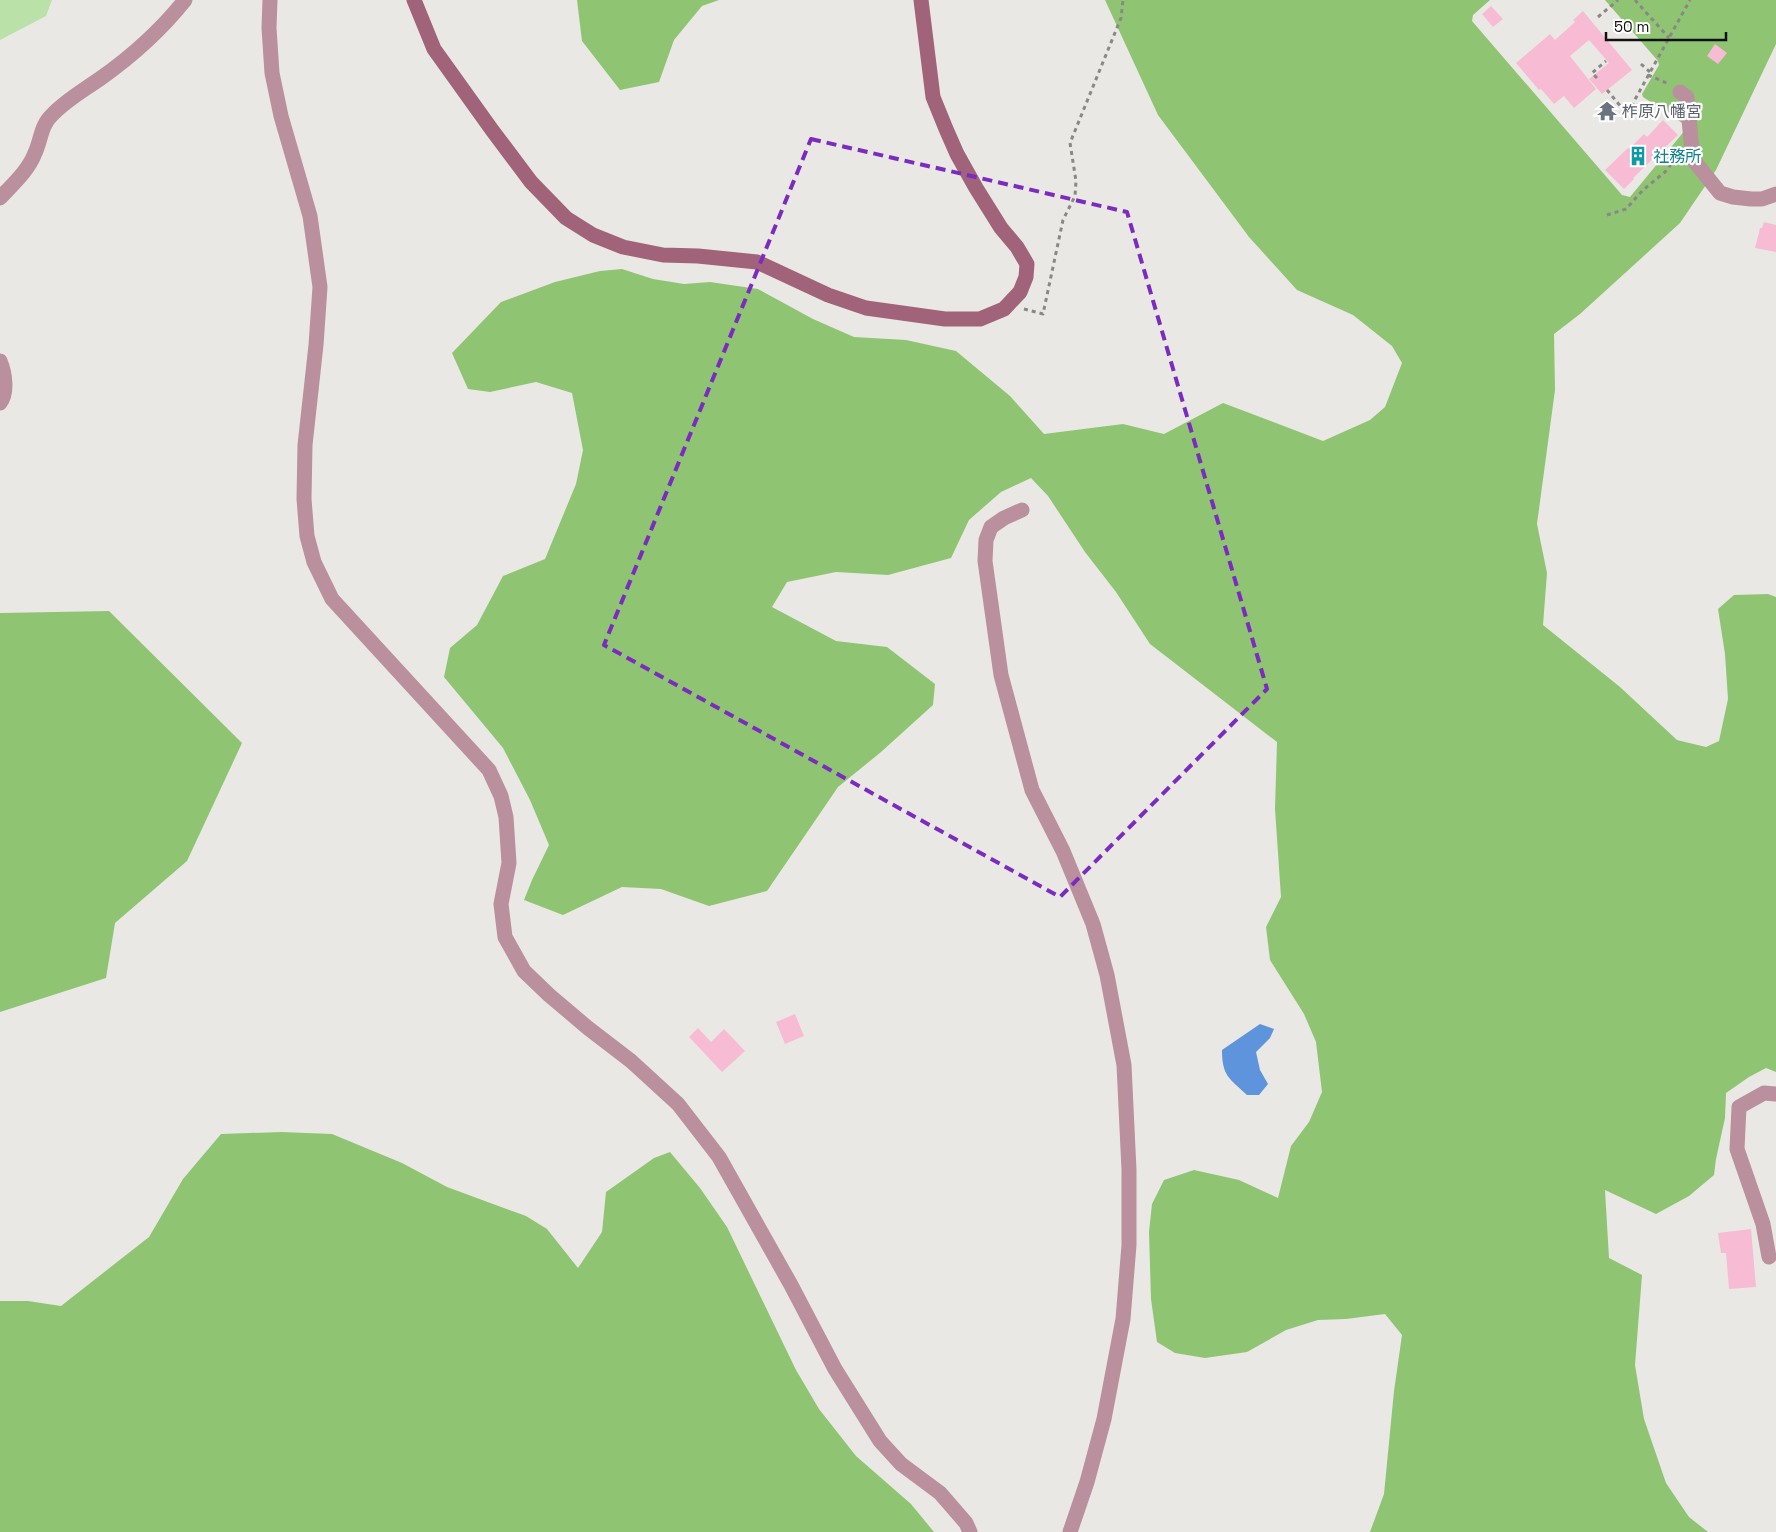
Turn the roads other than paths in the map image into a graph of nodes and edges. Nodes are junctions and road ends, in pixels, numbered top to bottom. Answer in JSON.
{"nodes":[{"id":1,"x":185,"y":0,"type":"edge"},
{"id":2,"x":270,"y":0,"type":"edge"},
{"id":3,"x":414,"y":0,"type":"edge"},
{"id":4,"x":920,"y":0,"type":"edge"},
{"id":5,"x":1680,"y":92,"type":"road end"},
{"id":6,"x":1776,"y":194,"type":"edge"},
{"id":7,"x":0,"y":198,"type":"edge"},
{"id":8,"x":0,"y":362,"type":"edge"},
{"id":9,"x":0,"y":403,"type":"edge"},
{"id":10,"x":1022,"y":510,"type":"dead end"},
{"id":11,"x":1776,"y":1094,"type":"edge"},
{"id":12,"x":1769,"y":1258,"type":"dead end"},
{"id":13,"x":970,"y":1532,"type":"edge"},
{"id":14,"x":1070,"y":1532,"type":"edge"}],
"edges":[{"from":1,"to":7,"type":"street"},
{"from":2,"to":13,"type":"street"},
{"from":3,"to":4,"type":"street"},
{"from":5,"to":6,"type":"street"},
{"from":8,"to":9,"type":"street"},
{"from":10,"to":14,"type":"street"},
{"from":11,"to":12,"type":"street"}]}
